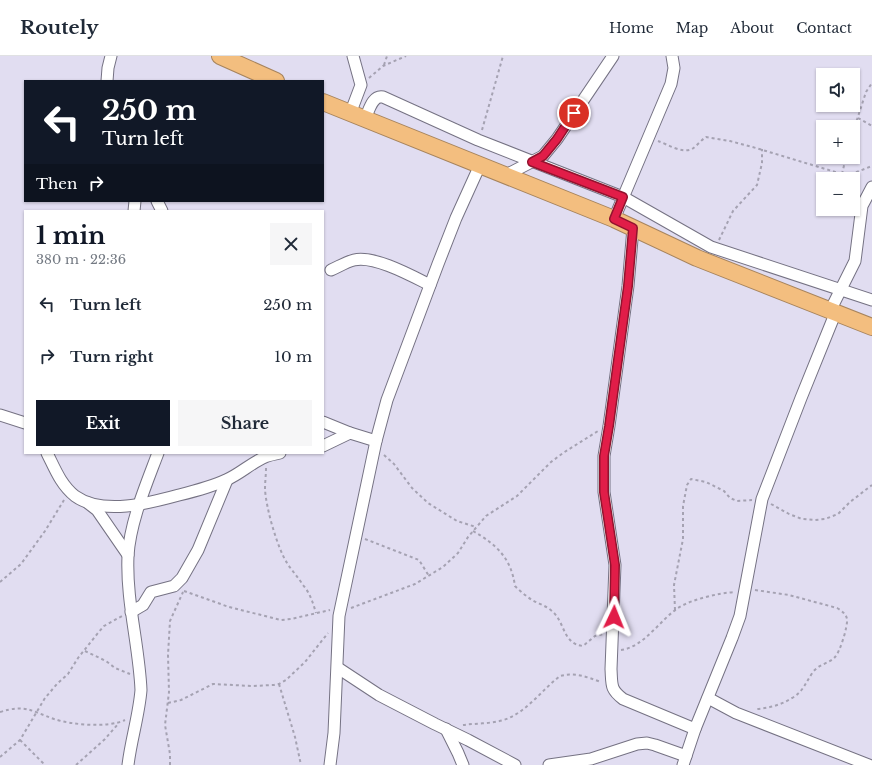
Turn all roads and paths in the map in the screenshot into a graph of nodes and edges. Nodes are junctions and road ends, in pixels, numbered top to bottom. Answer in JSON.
{"nodes":[{"id":1,"x":111,"y":56,"type":"edge"},
{"id":2,"x":220,"y":56,"type":"edge"},
{"id":3,"x":353,"y":56,"type":"edge"},
{"id":4,"x":387,"y":56,"type":"edge"},
{"id":5,"x":406,"y":56,"type":"edge"},
{"id":6,"x":503,"y":56,"type":"edge"},
{"id":7,"x":612,"y":56,"type":"edge"},
{"id":8,"x":672,"y":58,"type":"edge"},
{"id":9,"x":383,"y":66,"type":"junction"},
{"id":10,"x":107,"y":80,"type":"edge"},
{"id":11,"x":274,"y":80,"type":"edge"},
{"id":12,"x":872,"y":83,"type":"edge"},
{"id":13,"x":361,"y":85,"type":"junction"},
{"id":14,"x":324,"y":102,"type":"edge"},
{"id":15,"x":358,"y":117,"type":"junction"},
{"id":16,"x":858,"y":118,"type":"joint"},
{"id":17,"x":872,"y":126,"type":"edge"},
{"id":18,"x":648,"y":137,"type":"junction"},
{"id":19,"x":478,"y":140,"type":"junction"},
{"id":20,"x":762,"y":150,"type":"junction"},
{"id":21,"x":532,"y":162,"type":"junction"},
{"id":22,"x":480,"y":165,"type":"junction"},
{"id":23,"x":872,"y":166,"type":"edge"},
{"id":24,"x":835,"y":172,"type":"edge"},
{"id":25,"x":857,"y":172,"type":"edge"},
{"id":26,"x":504,"y":176,"type":"junction"},
{"id":27,"x":872,"y":187,"type":"edge"},
{"id":28,"x":623,"y":197,"type":"junction"},
{"id":29,"x":614,"y":219,"type":"junction"},
{"id":30,"x":633,"y":228,"type":"junction"},
{"id":31,"x":711,"y":247,"type":"junction"},
{"id":32,"x":331,"y":270,"type":"dead end"},
{"id":33,"x":430,"y":285,"type":"junction"},
{"id":34,"x":841,"y":290,"type":"junction"},
{"id":35,"x":872,"y":300,"type":"edge"},
{"id":36,"x":832,"y":312,"type":"junction"},
{"id":37,"x":872,"y":328,"type":"edge"},
{"id":38,"x":0,"y":415,"type":"edge"},
{"id":39,"x":324,"y":422,"type":"edge"},
{"id":40,"x":24,"y":423,"type":"edge"},
{"id":41,"x":609,"y":426,"type":"junction"},
{"id":42,"x":350,"y":433,"type":"junction"},
{"id":43,"x":375,"y":444,"type":"junction"},
{"id":44,"x":324,"y":446,"type":"edge"},
{"id":45,"x":48,"y":454,"type":"edge"},
{"id":46,"x":158,"y":454,"type":"edge"},
{"id":47,"x":266,"y":454,"type":"edge"},
{"id":48,"x":227,"y":480,"type":"junction"},
{"id":49,"x":872,"y":485,"type":"edge"},
{"id":50,"x":66,"y":488,"type":"junction"},
{"id":51,"x":762,"y":499,"type":"junction"},
{"id":52,"x":88,"y":502,"type":"junction"},
{"id":53,"x":140,"y":504,"type":"junction"},
{"id":54,"x":476,"y":527,"type":"junction"},
{"id":55,"x":473,"y":531,"type":"junction"},
{"id":56,"x":356,"y":535,"type":"junction"},
{"id":57,"x":128,"y":555,"type":"junction"},
{"id":58,"x":429,"y":576,"type":"junction"},
{"id":59,"x":0,"y":582,"type":"edge"},
{"id":60,"x":178,"y":589,"type":"junction"},
{"id":61,"x":744,"y":591,"type":"junction"},
{"id":62,"x":675,"y":610,"type":"junction"},
{"id":63,"x":131,"y":612,"type":"junction"},
{"id":64,"x":340,"y":612,"type":"junction"},
{"id":65,"x":316,"y":613,"type":"junction"},
{"id":66,"x":613,"y":633,"type":"junction"},
{"id":67,"x":85,"y":651,"type":"junction"},
{"id":68,"x":612,"y":651,"type":"junction"},
{"id":69,"x":338,"y":668,"type":"junction"},
{"id":70,"x":141,"y":678,"type":"junction"},
{"id":71,"x":279,"y":684,"type":"junction"},
{"id":72,"x":612,"y":686,"type":"junction"},
{"id":73,"x":708,"y":698,"type":"junction"},
{"id":74,"x":168,"y":703,"type":"junction"},
{"id":75,"x":0,"y":712,"type":"edge"},
{"id":76,"x":37,"y":712,"type":"junction"},
{"id":77,"x":736,"y":712,"type":"junction"},
{"id":78,"x":137,"y":714,"type":"junction"},
{"id":79,"x":120,"y":722,"type":"junction"},
{"id":80,"x":446,"y":729,"type":"junction"},
{"id":81,"x":695,"y":729,"type":"junction"},
{"id":82,"x":20,"y":740,"type":"junction"},
{"id":83,"x":0,"y":757,"type":"edge"},
{"id":84,"x":684,"y":760,"type":"edge"},
{"id":85,"x":45,"y":765,"type":"edge"},
{"id":86,"x":76,"y":765,"type":"edge"},
{"id":87,"x":128,"y":765,"type":"edge"},
{"id":88,"x":170,"y":765,"type":"edge"},
{"id":89,"x":301,"y":765,"type":"edge"},
{"id":90,"x":330,"y":765,"type":"edge"},
{"id":91,"x":463,"y":765,"type":"edge"},
{"id":92,"x":515,"y":765,"type":"edge"},
{"id":93,"x":549,"y":765,"type":"edge"},
{"id":94,"x":869,"y":765,"type":"edge"}],
"edges":[{"from":1,"to":10,"type":"street"},
{"from":2,"to":11,"type":"highway"},
{"from":3,"to":13,"type":"street"},
{"from":4,"to":9,"type":"path"},
{"from":5,"to":9,"type":"path"},
{"from":6,"to":19,"type":"path"},
{"from":7,"to":21,"type":"street"},
{"from":8,"to":18,"type":"street"},
{"from":9,"to":13,"type":"path"},
{"from":12,"to":16,"type":"path"},
{"from":13,"to":15,"type":"street"},
{"from":14,"to":15,"type":"highway"},
{"from":15,"to":19,"type":"street"},
{"from":15,"to":22,"type":"highway"},
{"from":16,"to":17,"type":"path"},
{"from":18,"to":20,"type":"path"},
{"from":18,"to":28,"type":"street"},
{"from":19,"to":21,"type":"street"},
{"from":20,"to":24,"type":"path"},
{"from":20,"to":31,"type":"path"},
{"from":21,"to":26,"type":"street"},
{"from":21,"to":28,"type":"street"},
{"from":22,"to":26,"type":"highway"},
{"from":22,"to":33,"type":"street"},
{"from":23,"to":25,"type":"path"},
{"from":26,"to":29,"type":"highway"},
{"from":27,"to":34,"type":"street"},
{"from":28,"to":29,"type":"street"},
{"from":28,"to":31,"type":"street"},
{"from":29,"to":30,"type":"highway"},
{"from":30,"to":36,"type":"highway"},
{"from":30,"to":41,"type":"street"},
{"from":31,"to":34,"type":"street"},
{"from":32,"to":33,"type":"street"},
{"from":33,"to":43,"type":"street"},
{"from":34,"to":35,"type":"street"},
{"from":34,"to":36,"type":"street"},
{"from":36,"to":37,"type":"highway"},
{"from":36,"to":51,"type":"street"},
{"from":38,"to":40,"type":"street"},
{"from":39,"to":42,"type":"street"},
{"from":41,"to":54,"type":"path"},
{"from":41,"to":66,"type":"street"},
{"from":42,"to":43,"type":"street"},
{"from":42,"to":44,"type":"street"},
{"from":43,"to":54,"type":"path"},
{"from":43,"to":56,"type":"street"},
{"from":45,"to":50,"type":"street"},
{"from":46,"to":53,"type":"street"},
{"from":47,"to":48,"type":"street"},
{"from":47,"to":65,"type":"path"},
{"from":48,"to":53,"type":"street"},
{"from":48,"to":60,"type":"street"},
{"from":49,"to":51,"type":"path"},
{"from":50,"to":52,"type":"street"},
{"from":50,"to":59,"type":"path"},
{"from":51,"to":61,"type":"street"},
{"from":51,"to":62,"type":"path"},
{"from":52,"to":53,"type":"street"},
{"from":52,"to":57,"type":"street"},
{"from":53,"to":57,"type":"street"},
{"from":54,"to":55,"type":"path"},
{"from":55,"to":58,"type":"path"},
{"from":55,"to":66,"type":"path"},
{"from":56,"to":58,"type":"path"},
{"from":56,"to":64,"type":"street"},
{"from":57,"to":63,"type":"street"},
{"from":58,"to":64,"type":"path"},
{"from":60,"to":63,"type":"street"},
{"from":60,"to":65,"type":"path"},
{"from":60,"to":74,"type":"path"},
{"from":61,"to":62,"type":"path"},
{"from":61,"to":73,"type":"street"},
{"from":61,"to":77,"type":"path"},
{"from":62,"to":68,"type":"path"},
{"from":63,"to":67,"type":"path"},
{"from":63,"to":70,"type":"street"},
{"from":64,"to":65,"type":"path"},
{"from":64,"to":69,"type":"street"},
{"from":64,"to":71,"type":"path"},
{"from":66,"to":68,"type":"street"},
{"from":67,"to":70,"type":"path"},
{"from":67,"to":76,"type":"path"},
{"from":68,"to":72,"type":"street"},
{"from":69,"to":80,"type":"street"},
{"from":69,"to":90,"type":"street"},
{"from":70,"to":78,"type":"street"},
{"from":71,"to":74,"type":"path"},
{"from":71,"to":89,"type":"path"},
{"from":72,"to":80,"type":"path"},
{"from":72,"to":81,"type":"street"},
{"from":73,"to":77,"type":"street"},
{"from":73,"to":81,"type":"street"},
{"from":74,"to":88,"type":"path"},
{"from":75,"to":76,"type":"path"},
{"from":76,"to":79,"type":"path"},
{"from":76,"to":82,"type":"path"},
{"from":77,"to":94,"type":"street"},
{"from":78,"to":79,"type":"path"},
{"from":78,"to":87,"type":"street"},
{"from":79,"to":86,"type":"path"},
{"from":80,"to":91,"type":"street"},
{"from":80,"to":92,"type":"street"},
{"from":81,"to":84,"type":"street"},
{"from":82,"to":83,"type":"path"},
{"from":82,"to":85,"type":"path"},
{"from":84,"to":93,"type":"street"}]}
